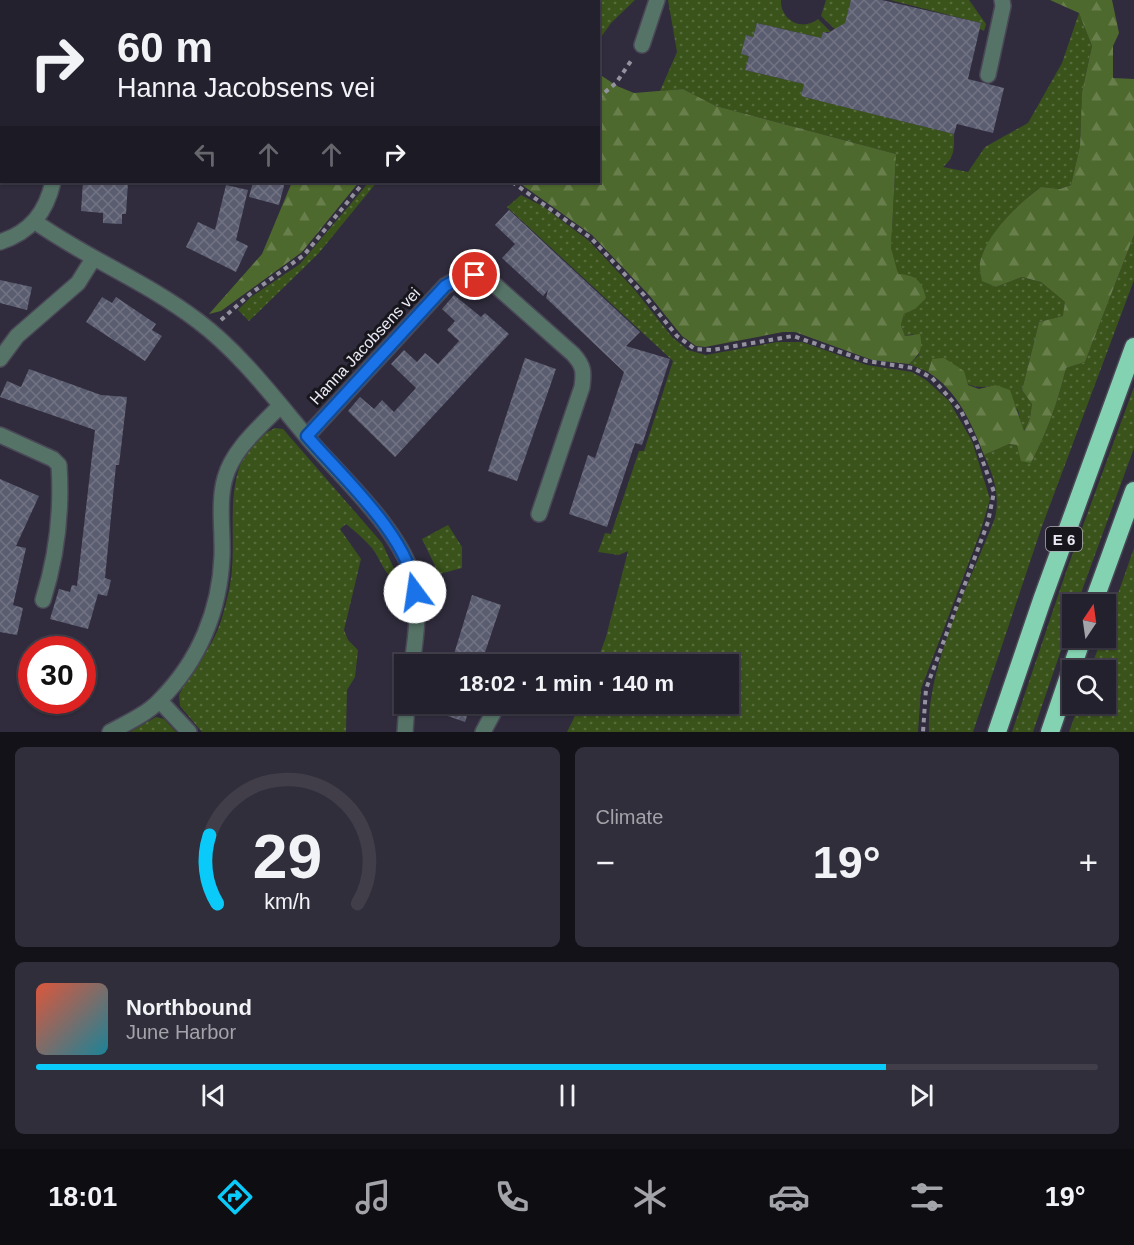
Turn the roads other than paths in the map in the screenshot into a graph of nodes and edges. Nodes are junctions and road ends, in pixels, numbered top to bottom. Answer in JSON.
{"nodes":[{"id":1,"x":657,"y":0,"type":"edge"},
{"id":2,"x":1002,"y":0,"type":"edge"},
{"id":3,"x":642,"y":45,"type":"road end"},
{"id":4,"x":988,"y":75,"type":"dead end"},
{"id":5,"x":53,"y":183,"type":"edge"},
{"id":6,"x":34,"y":221,"type":"junction"},
{"id":7,"x":0,"y":242,"type":"edge"},
{"id":8,"x":93,"y":259,"type":"junction"},
{"id":9,"x":1134,"y":347,"type":"edge"},
{"id":10,"x":0,"y":359,"type":"edge"},
{"id":11,"x":280,"y":406,"type":"junction"},
{"id":12,"x":0,"y":435,"type":"edge"},
{"id":13,"x":307,"y":436,"type":"junction"},
{"id":14,"x":1134,"y":491,"type":"edge"},
{"id":15,"x":539,"y":514,"type":"dead end"},
{"id":16,"x":1097,"y":594,"type":"edge"},
{"id":17,"x":43,"y":600,"type":"dead end"},
{"id":18,"x":1079,"y":648,"type":"edge"},
{"id":19,"x":414,"y":654,"type":"edge"},
{"id":20,"x":160,"y":701,"type":"junction"},
{"id":21,"x":406,"y":714,"type":"edge"},
{"id":22,"x":493,"y":714,"type":"edge"},
{"id":23,"x":110,"y":732,"type":"edge"},
{"id":24,"x":189,"y":732,"type":"edge"},
{"id":25,"x":405,"y":732,"type":"edge"},
{"id":26,"x":483,"y":732,"type":"edge"},
{"id":27,"x":998,"y":732,"type":"edge"},
{"id":28,"x":1050,"y":732,"type":"edge"}],
"edges":[{"from":1,"to":3,"type":"street"},
{"from":2,"to":4,"type":"street"},
{"from":5,"to":6,"type":"street"},
{"from":6,"to":7,"type":"street"},
{"from":6,"to":8,"type":"street"},
{"from":8,"to":10,"type":"street"},
{"from":8,"to":11,"type":"street"},
{"from":9,"to":27,"type":"highway","number":"E 6"},
{"from":11,"to":13,"type":"street"},
{"from":11,"to":20,"type":"street"},
{"from":12,"to":17,"type":"street"},
{"from":13,"to":15,"type":"street","name":"Hanna Jacobsens vei"},
{"from":13,"to":19,"type":"street"},
{"from":14,"to":16,"type":"highway"},
{"from":18,"to":28,"type":"highway"},
{"from":20,"to":23,"type":"street"},
{"from":20,"to":24,"type":"street"},
{"from":21,"to":25,"type":"street"},
{"from":22,"to":26,"type":"street"}]}
